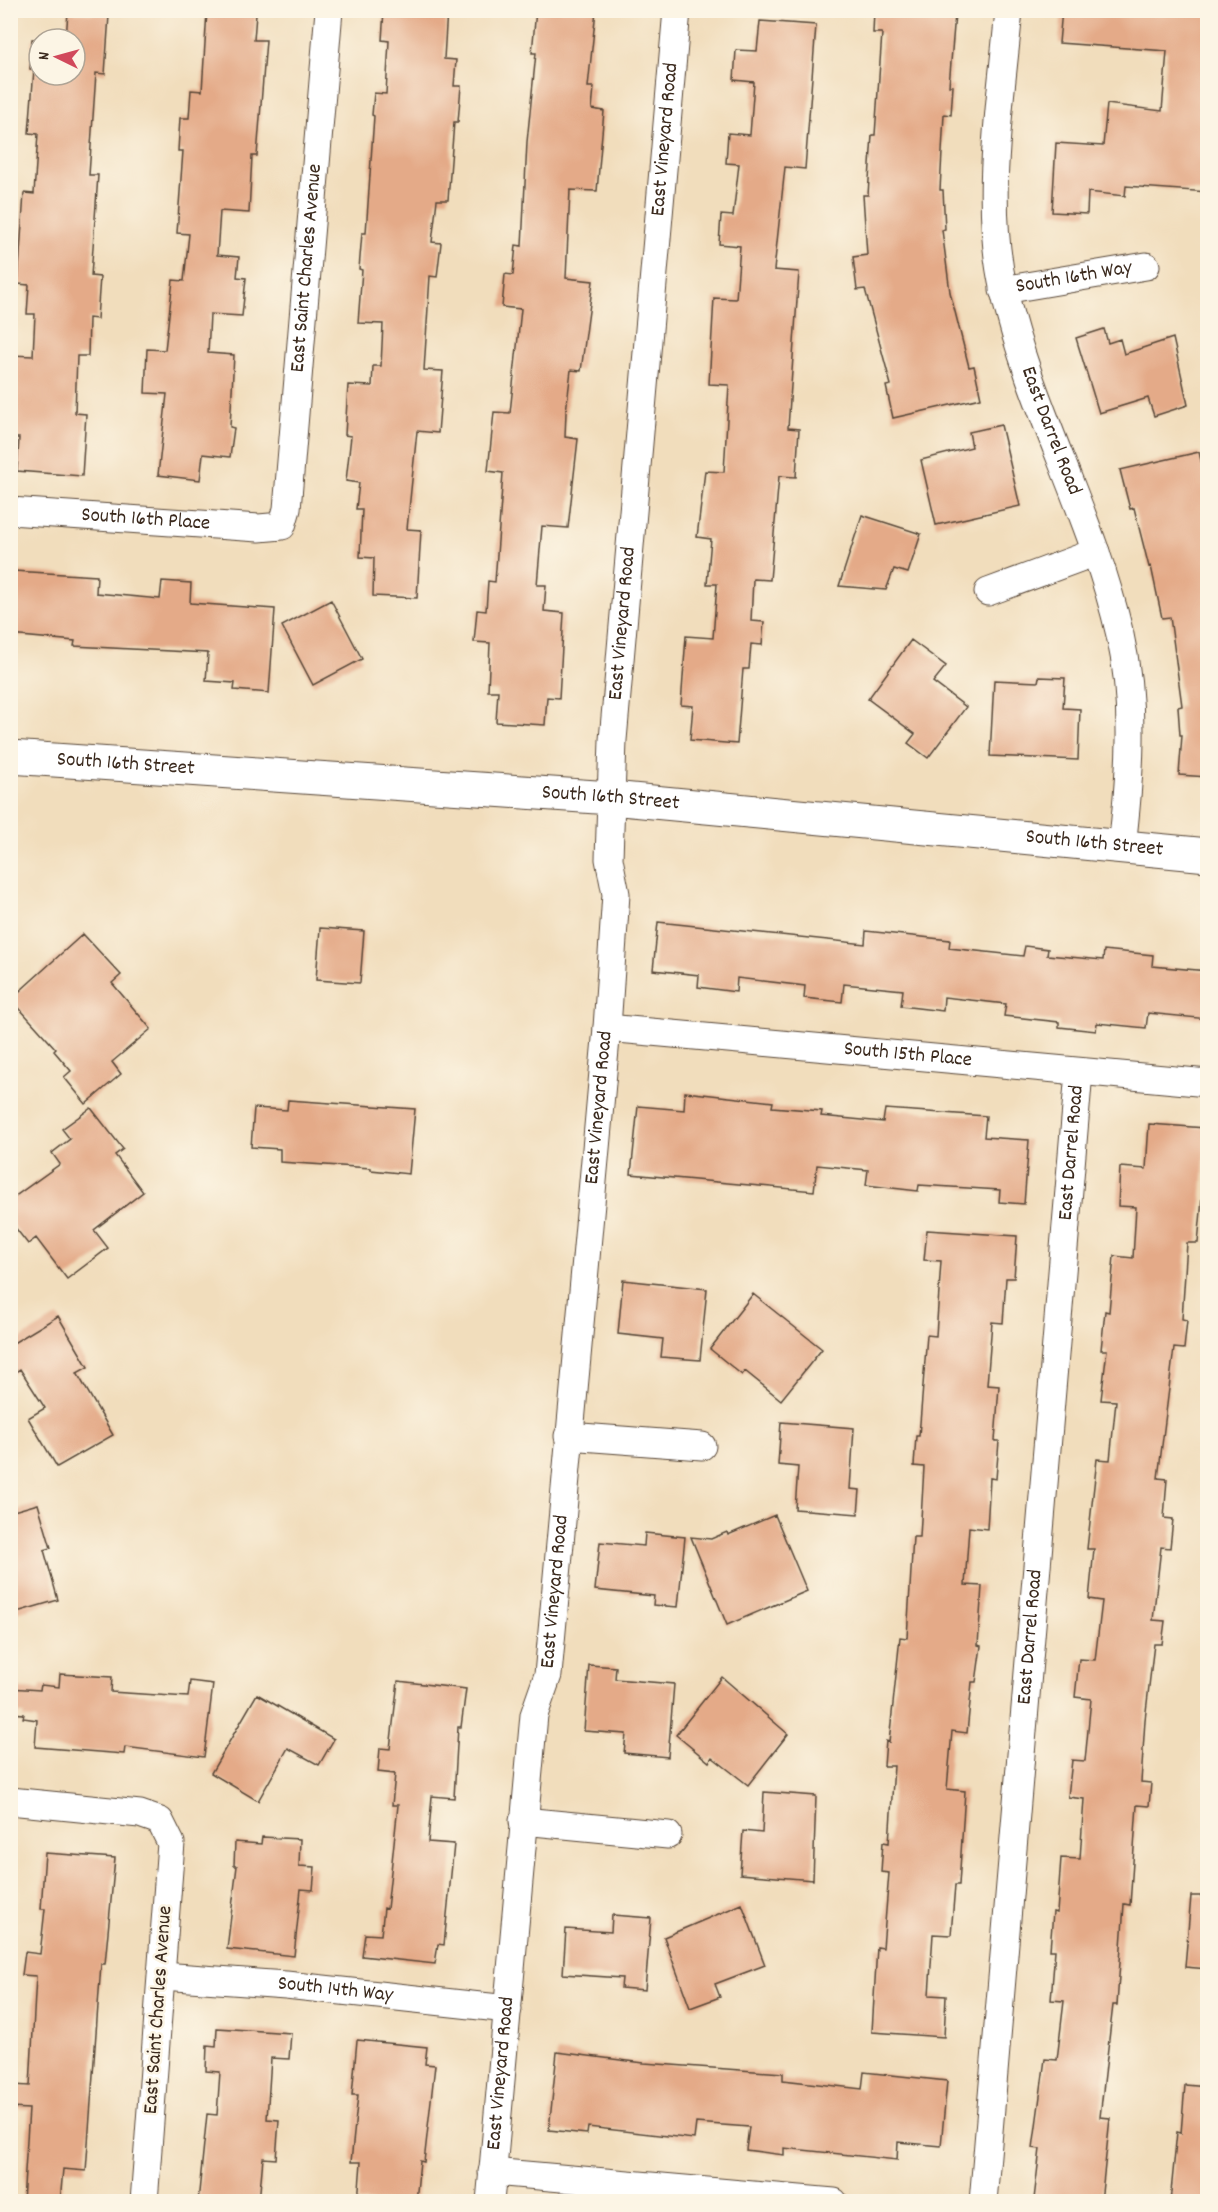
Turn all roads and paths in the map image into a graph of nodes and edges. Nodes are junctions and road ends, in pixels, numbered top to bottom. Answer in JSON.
{"nodes":[{"id":1,"x":329,"y":10,"type":"edge"},
{"id":2,"x":677,"y":10,"type":"edge"},
{"id":3,"x":1009,"y":10,"type":"edge"},
{"id":4,"x":1146,"y":266,"type":"dead end"},
{"id":5,"x":1003,"y":290,"type":"junction"},
{"id":6,"x":10,"y":511,"type":"edge"},
{"id":7,"x":282,"y":526,"type":"joint"},
{"id":8,"x":1096,"y":552,"type":"junction"},
{"id":9,"x":988,"y":592,"type":"dead end"},
{"id":10,"x":10,"y":757,"type":"edge"},
{"id":11,"x":611,"y":798,"type":"junction"},
{"id":12,"x":1122,"y":848,"type":"junction"},
{"id":13,"x":1208,"y":855,"type":"edge"},
{"id":14,"x":607,"y":1028,"type":"junction"},
{"id":15,"x":1079,"y":1072,"type":"junction"},
{"id":16,"x":1208,"y":1083,"type":"edge"},
{"id":17,"x":568,"y":1436,"type":"junction"},
{"id":18,"x":702,"y":1446,"type":"dead end"},
{"id":19,"x":10,"y":1801,"type":"edge"},
{"id":20,"x":523,"y":1821,"type":"junction"},
{"id":21,"x":668,"y":1835,"type":"dead end"},
{"id":22,"x":162,"y":1976,"type":"junction"},
{"id":23,"x":508,"y":2009,"type":"junction"},
{"id":24,"x":492,"y":2172,"type":"junction"},
{"id":25,"x":144,"y":2202,"type":"edge"},
{"id":26,"x":490,"y":2202,"type":"edge"},
{"id":27,"x":834,"y":2202,"type":"edge"},
{"id":28,"x":983,"y":2202,"type":"edge"}],
"edges":[{"from":1,"to":7,"type":"street","name":"East Saint Charles Avenue"},
{"from":2,"to":11,"type":"street","name":"East Vineyard Road"},
{"from":3,"to":5,"type":"street","name":"East Darrel Road"},
{"from":4,"to":5,"type":"street","name":"South 16th Way"},
{"from":5,"to":8,"type":"street","name":"East Darrel Road"},
{"from":6,"to":7,"type":"street","name":"South 16th Place"},
{"from":8,"to":9,"type":"street"},
{"from":8,"to":12,"type":"street","name":"East Darrel Road"},
{"from":10,"to":11,"type":"main road","name":"South 16th Street"},
{"from":11,"to":12,"type":"main road","name":"South 16th Street"},
{"from":11,"to":14,"type":"street","name":"East Vineyard Road"},
{"from":12,"to":13,"type":"main road","name":"South 16th Street"},
{"from":14,"to":15,"type":"street","name":"South 15th Place"},
{"from":14,"to":17,"type":"street","name":"East Vineyard Road"},
{"from":15,"to":16,"type":"street","name":"South 15th Place"},
{"from":15,"to":28,"type":"street","name":"East Darrel Road"},
{"from":17,"to":18,"type":"street"},
{"from":17,"to":20,"type":"street","name":"East Vineyard Road"},
{"from":19,"to":22,"type":"street","name":"East Saint Charles Avenue"},
{"from":20,"to":21,"type":"street"},
{"from":20,"to":23,"type":"street","name":"East Vineyard Road"},
{"from":22,"to":23,"type":"street","name":"South 14th Way"},
{"from":22,"to":25,"type":"street","name":"East Saint Charles Avenue"},
{"from":23,"to":24,"type":"street","name":"East Vineyard Road"},
{"from":24,"to":26,"type":"street","name":"East Vineyard Road"},
{"from":24,"to":27,"type":"street"}]}
